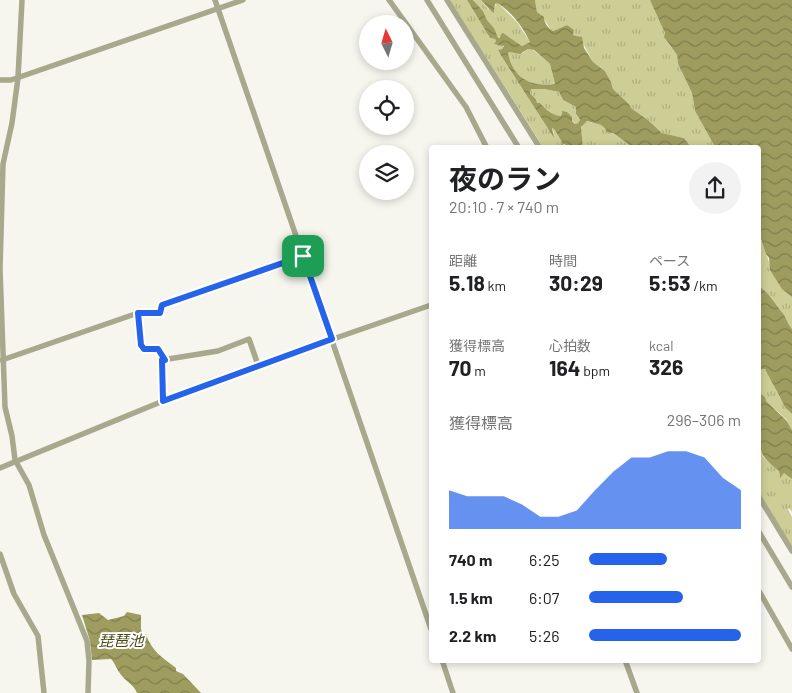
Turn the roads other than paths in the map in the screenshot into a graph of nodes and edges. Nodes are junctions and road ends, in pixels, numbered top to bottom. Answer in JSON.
{"nodes":[{"id":1,"x":22,"y":0,"type":"edge"},
{"id":2,"x":215,"y":0,"type":"edge"},
{"id":3,"x":243,"y":0,"type":"edge"},
{"id":4,"x":389,"y":0,"type":"edge"},
{"id":5,"x":427,"y":0,"type":"edge"},
{"id":6,"x":447,"y":0,"type":"edge"},
{"id":7,"x":218,"y":9,"type":"junction"},
{"id":8,"x":18,"y":78,"type":"junction"},
{"id":9,"x":0,"y":80,"type":"edge"},
{"id":10,"x":485,"y":145,"type":"edge"},
{"id":11,"x":517,"y":145,"type":"edge"},
{"id":12,"x":538,"y":145,"type":"edge"},
{"id":13,"x":303,"y":256,"type":"junction"},
{"id":14,"x":429,"y":306,"type":"edge"},
{"id":15,"x":138,"y":313,"type":"junction"},
{"id":16,"x":332,"y":339,"type":"junction"},
{"id":17,"x":2,"y":360,"type":"junction"},
{"id":18,"x":165,"y":360,"type":"junction"},
{"id":19,"x":258,"y":365,"type":"junction"},
{"id":20,"x":163,"y":401,"type":"junction"},
{"id":21,"x":15,"y":460,"type":"junction"},
{"id":22,"x":0,"y":468,"type":"edge"},
{"id":23,"x":761,"y":500,"type":"edge"},
{"id":24,"x":761,"y":535,"type":"edge"},
{"id":25,"x":792,"y":551,"type":"edge"},
{"id":26,"x":0,"y":554,"type":"edge"},
{"id":27,"x":792,"y":587,"type":"edge"},
{"id":28,"x":761,"y":595,"type":"edge"},
{"id":29,"x":429,"y":622,"type":"edge"},
{"id":30,"x":792,"y":649,"type":"edge"},
{"id":31,"x":443,"y":663,"type":"edge"},
{"id":32,"x":626,"y":663,"type":"edge"},
{"id":33,"x":44,"y":693,"type":"edge"},
{"id":34,"x":88,"y":693,"type":"edge"},
{"id":35,"x":453,"y":693,"type":"edge"},
{"id":36,"x":636,"y":693,"type":"edge"}],
"edges":[{"from":1,"to":8,"type":"street"},
{"from":2,"to":7,"type":"street"},
{"from":3,"to":7,"type":"street"},
{"from":4,"to":10,"type":"street"},
{"from":5,"to":11,"type":"street"},
{"from":6,"to":12,"type":"street"},
{"from":7,"to":8,"type":"street"},
{"from":7,"to":13,"type":"street"},
{"from":8,"to":9,"type":"street"},
{"from":8,"to":17,"type":"street"},
{"from":13,"to":15,"type":"street"},
{"from":13,"to":16,"type":"street"},
{"from":14,"to":16,"type":"street"},
{"from":15,"to":17,"type":"street"},
{"from":15,"to":18,"type":"street"},
{"from":16,"to":19,"type":"street"},
{"from":16,"to":29,"type":"street"},
{"from":17,"to":21,"type":"street"},
{"from":18,"to":19,"type":"street"},
{"from":18,"to":20,"type":"street"},
{"from":19,"to":20,"type":"street"},
{"from":20,"to":21,"type":"street"},
{"from":21,"to":22,"type":"street"},
{"from":21,"to":34,"type":"street"},
{"from":23,"to":25,"type":"street"},
{"from":24,"to":27,"type":"street"},
{"from":26,"to":33,"type":"street"},
{"from":28,"to":30,"type":"street"},
{"from":31,"to":35,"type":"street"},
{"from":32,"to":36,"type":"street"}]}
